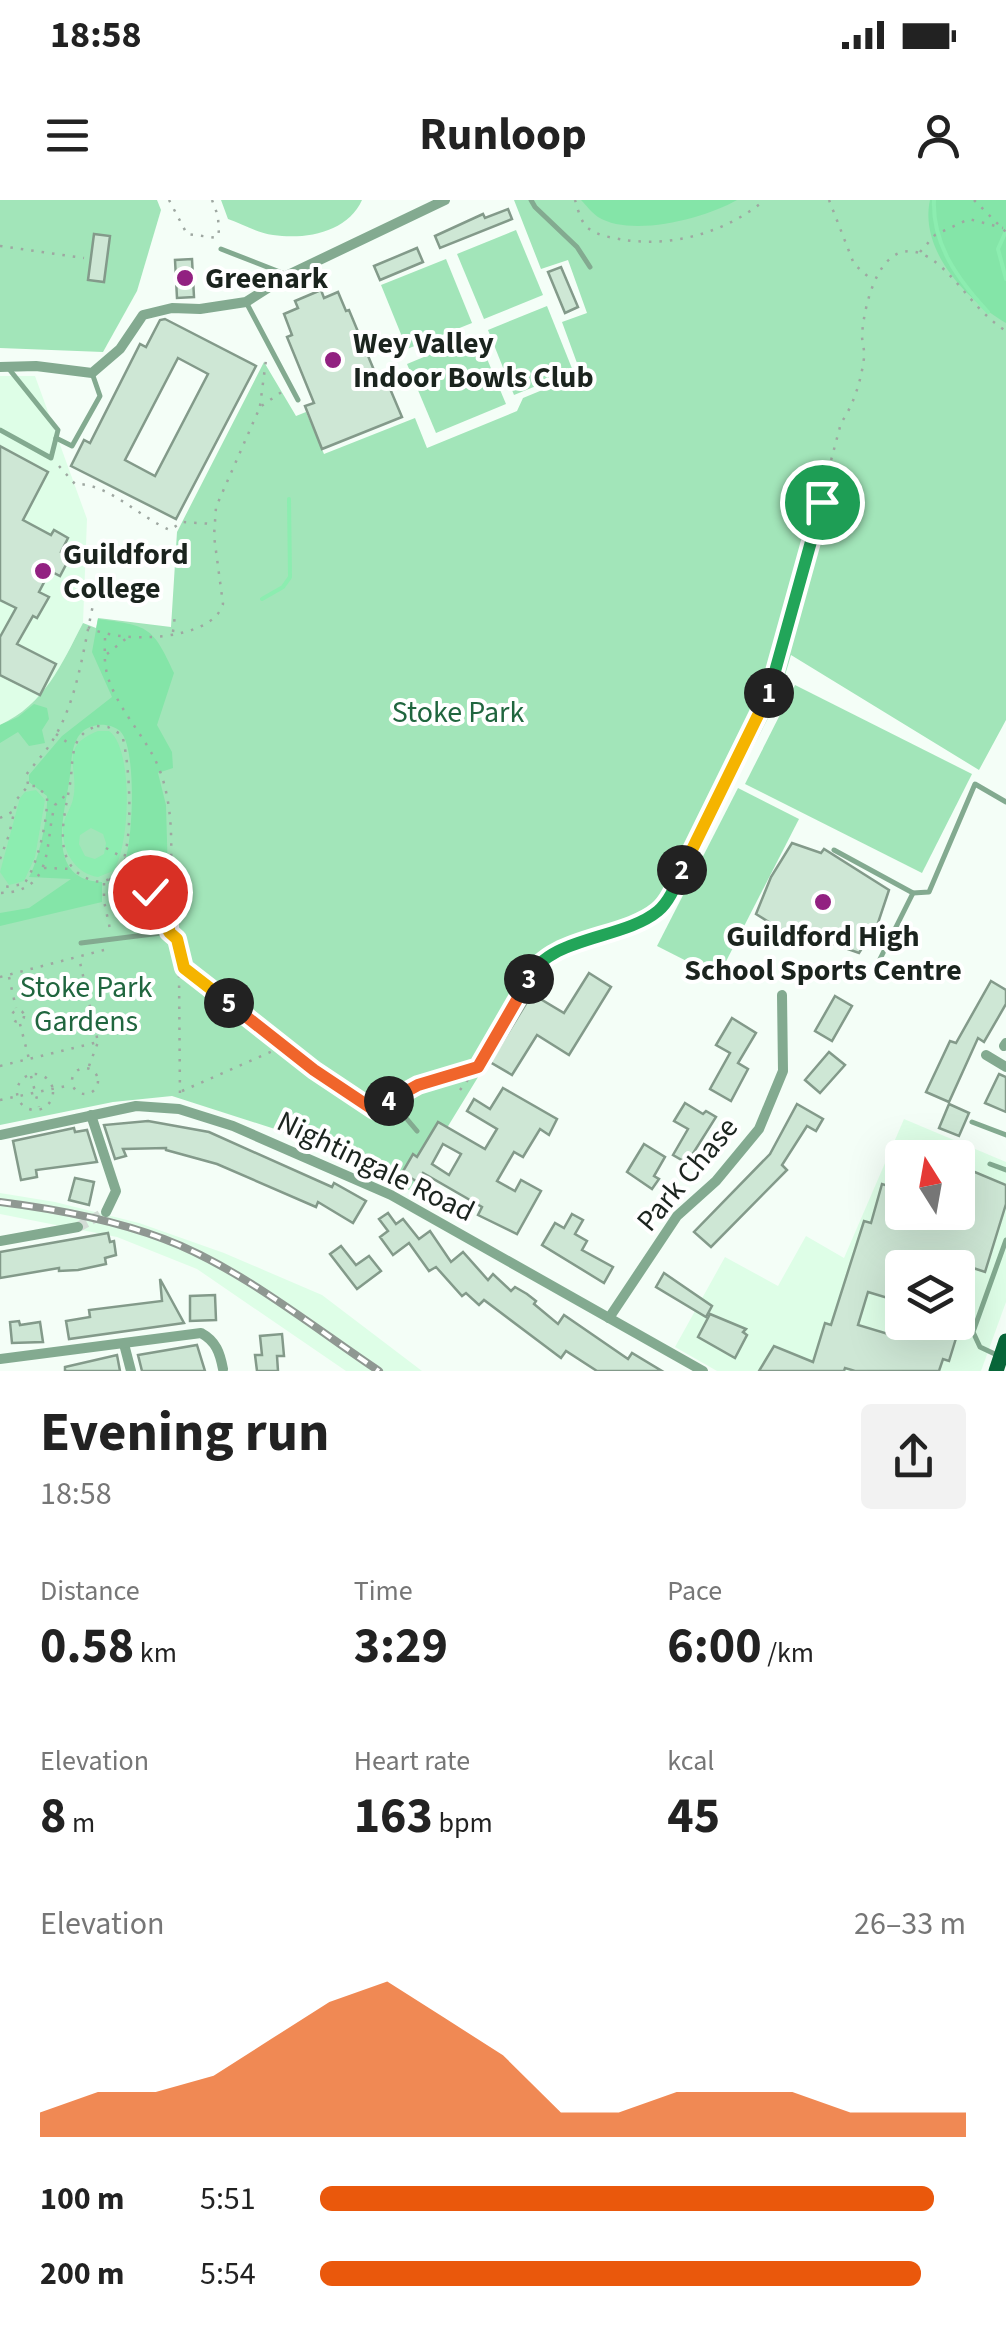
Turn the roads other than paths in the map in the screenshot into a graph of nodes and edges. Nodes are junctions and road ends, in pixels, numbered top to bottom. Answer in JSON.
{"nodes":[{"id":1,"x":445,"y":200,"type":"edge"},
{"id":2,"x":531,"y":200,"type":"edge"},
{"id":3,"x":221,"y":249,"type":"road end"},
{"id":4,"x":590,"y":267,"type":"dead end"},
{"id":5,"x":288,"y":275,"type":"junction"},
{"id":6,"x":246,"y":302,"type":"junction"},
{"id":7,"x":4,"y":366,"type":"edge"},
{"id":8,"x":92,"y":373,"type":"junction"},
{"id":9,"x":298,"y":400,"type":"dead end"},
{"id":10,"x":0,"y":430,"type":"edge"},
{"id":11,"x":56,"y":438,"type":"junction"},
{"id":12,"x":1006,"y":802,"type":"edge"},
{"id":13,"x":834,"y":850,"type":"dead end"},
{"id":14,"x":913,"y":893,"type":"junction"},
{"id":15,"x":81,"y":944,"type":"dead end"},
{"id":16,"x":880,"y":959,"type":"dead end"},
{"id":17,"x":782,"y":995,"type":"dead end"},
{"id":18,"x":986,"y":1055,"type":"dead end"},
{"id":19,"x":1006,"y":1067,"type":"edge"},
{"id":20,"x":90,"y":1115,"type":"junction"},
{"id":21,"x":972,"y":1122,"type":"dead end"},
{"id":22,"x":418,"y":1131,"type":"dead end"},
{"id":23,"x":0,"y":1134,"type":"edge"},
{"id":24,"x":1006,"y":1135,"type":"edge"},
{"id":25,"x":990,"y":1164,"type":"dead end"},
{"id":26,"x":1006,"y":1170,"type":"edge"},
{"id":27,"x":106,"y":1212,"type":"dead end"},
{"id":28,"x":78,"y":1227,"type":"tunnel mouth"},
{"id":29,"x":1006,"y":1240,"type":"edge"},
{"id":30,"x":0,"y":1241,"type":"edge"},
{"id":31,"x":609,"y":1318,"type":"junction"},
{"id":32,"x":124,"y":1344,"type":"junction"},
{"id":33,"x":1001,"y":1356,"type":"edge"},
{"id":34,"x":0,"y":1359,"type":"edge"},
{"id":35,"x":223,"y":1370,"type":"edge"},
{"id":36,"x":131,"y":1371,"type":"edge"},
{"id":37,"x":703,"y":1371,"type":"edge"}],
"edges":[{"from":1,"to":5,"type":"street"},
{"from":2,"to":4,"type":"lane"},
{"from":3,"to":5,"type":"lane"},
{"from":5,"to":6,"type":"street"},
{"from":6,"to":8,"type":"street"},
{"from":6,"to":9,"type":"lane"},
{"from":7,"to":8,"type":"street"},
{"from":7,"to":11,"type":"lane"},
{"from":8,"to":11,"type":"lane"},
{"from":10,"to":11,"type":"lane"},
{"from":12,"to":14,"type":"lane"},
{"from":13,"to":14,"type":"lane"},
{"from":14,"to":16,"type":"lane"},
{"from":15,"to":22,"type":"lane"},
{"from":17,"to":31,"type":"street","name":"Park Chase"},
{"from":18,"to":19,"type":"street"},
{"from":20,"to":23,"type":"street","name":"Nightingale Road"},
{"from":20,"to":27,"type":"street"},
{"from":20,"to":31,"type":"street","name":"Nightingale Road"},
{"from":21,"to":24,"type":"lane"},
{"from":25,"to":26,"type":"lane"},
{"from":28,"to":30,"type":"street"},
{"from":29,"to":33,"type":"lane"},
{"from":31,"to":37,"type":"street","name":"Nightingale Road"},
{"from":32,"to":34,"type":"street"},
{"from":32,"to":35,"type":"street"},
{"from":32,"to":36,"type":"street"}]}
